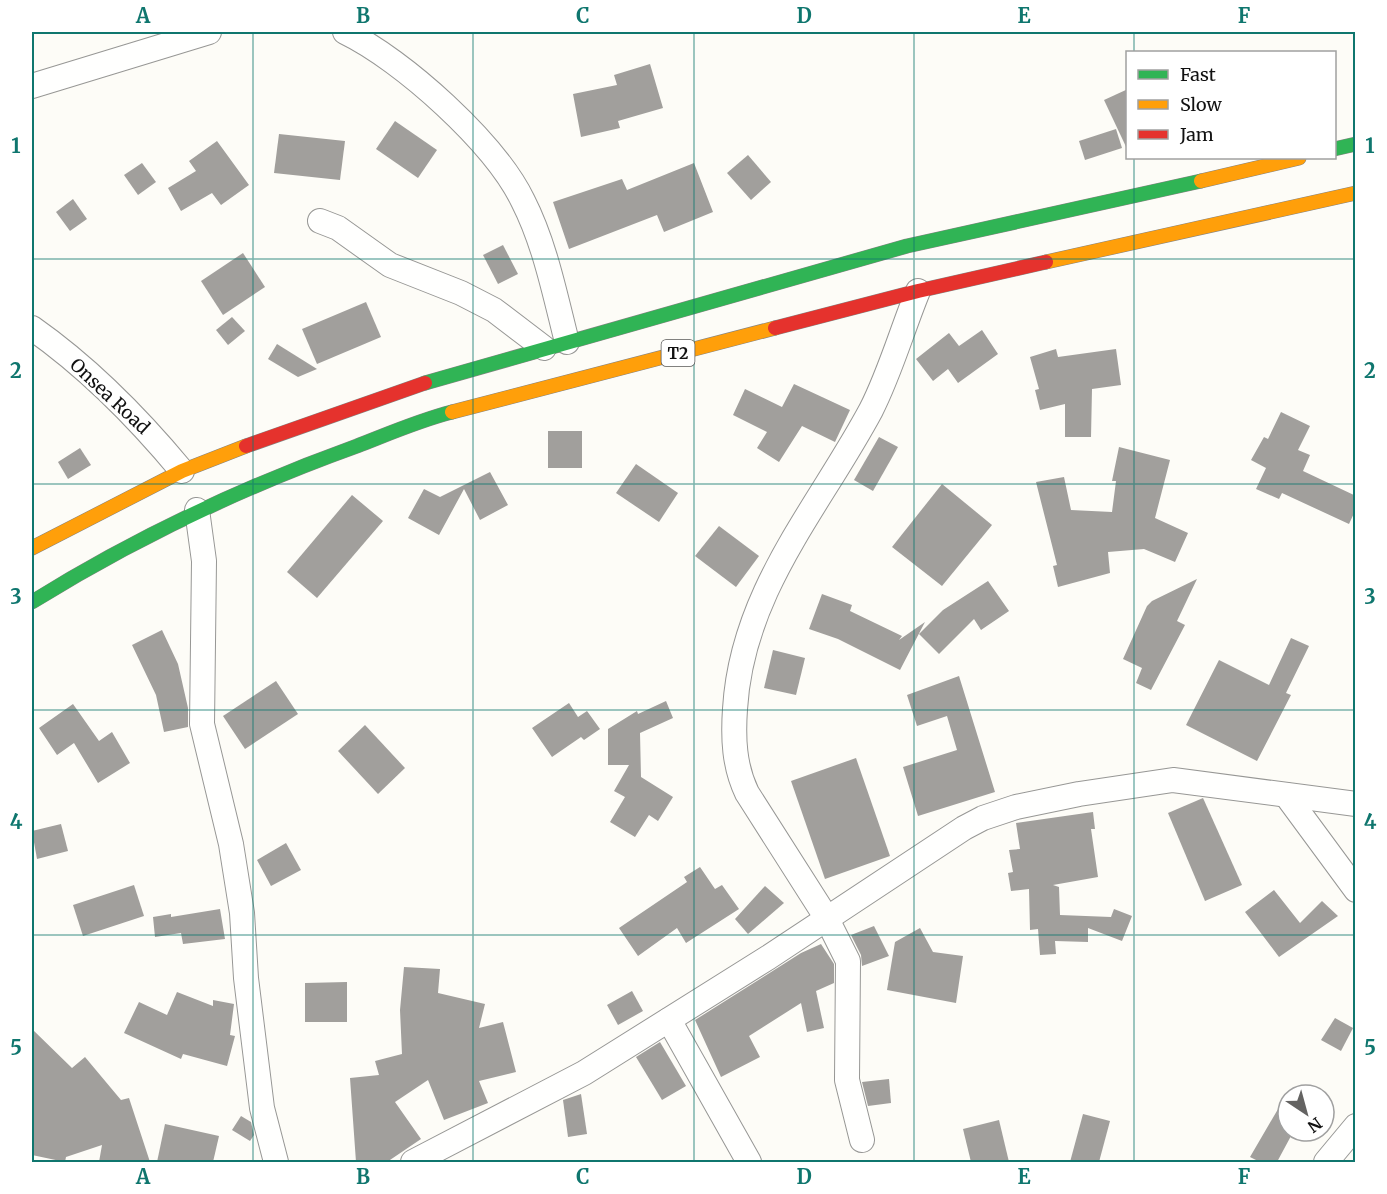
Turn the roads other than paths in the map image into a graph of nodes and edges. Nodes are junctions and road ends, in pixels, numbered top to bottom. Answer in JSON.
{"nodes":[{"id":1,"x":209,"y":32,"type":"edge"},
{"id":2,"x":345,"y":32,"type":"edge"},
{"id":3,"x":32,"y":86,"type":"edge"},
{"id":4,"x":1356,"y":144,"type":"edge"},
{"id":5,"x":1336,"y":149,"type":"edge"},
{"id":6,"x":1295,"y":159,"type":"edge"},
{"id":7,"x":1356,"y":193,"type":"edge"},
{"id":8,"x":320,"y":220,"type":"dead end"},
{"id":9,"x":918,"y":291,"type":"junction"},
{"id":10,"x":32,"y":328,"type":"edge"},
{"id":11,"x":555,"y":345,"type":"junction"},
{"id":12,"x":182,"y":471,"type":"junction"},
{"id":13,"x":197,"y":510,"type":"junction"},
{"id":14,"x":32,"y":548,"type":"edge"},
{"id":15,"x":32,"y":602,"type":"edge"},
{"id":16,"x":1286,"y":795,"type":"junction"},
{"id":17,"x":1356,"y":804,"type":"edge"},
{"id":18,"x":1356,"y":890,"type":"edge"},
{"id":19,"x":826,"y":917,"type":"junction"},
{"id":20,"x":669,"y":1020,"type":"junction"},
{"id":21,"x":1356,"y":1126,"type":"edge"},
{"id":22,"x":862,"y":1140,"type":"dead end"},
{"id":23,"x":276,"y":1162,"type":"edge"},
{"id":24,"x":413,"y":1162,"type":"edge"},
{"id":25,"x":749,"y":1162,"type":"edge"},
{"id":26,"x":1326,"y":1162,"type":"edge"}],
"edges":[{"from":1,"to":3,"type":"street"},
{"from":2,"to":11,"type":"street"},
{"from":4,"to":5,"type":"highway"},
{"from":6,"to":11,"type":"highway","number":"T2"},
{"from":7,"to":9,"type":"highway","number":"T2"},
{"from":8,"to":11,"type":"street"},
{"from":9,"to":13,"type":"highway","number":"T2"},
{"from":9,"to":19,"type":"street"},
{"from":10,"to":12,"type":"street","name":"Onsea Road"},
{"from":11,"to":12,"type":"highway","number":"T2"},
{"from":12,"to":14,"type":"highway","number":"T2"},
{"from":13,"to":15,"type":"highway","number":"T2"},
{"from":13,"to":23,"type":"street"},
{"from":16,"to":17,"type":"street"},
{"from":16,"to":18,"type":"street"},
{"from":16,"to":19,"type":"street"},
{"from":19,"to":20,"type":"street"},
{"from":19,"to":22,"type":"street"},
{"from":20,"to":24,"type":"street"},
{"from":20,"to":25,"type":"street"},
{"from":21,"to":26,"type":"street"}]}
